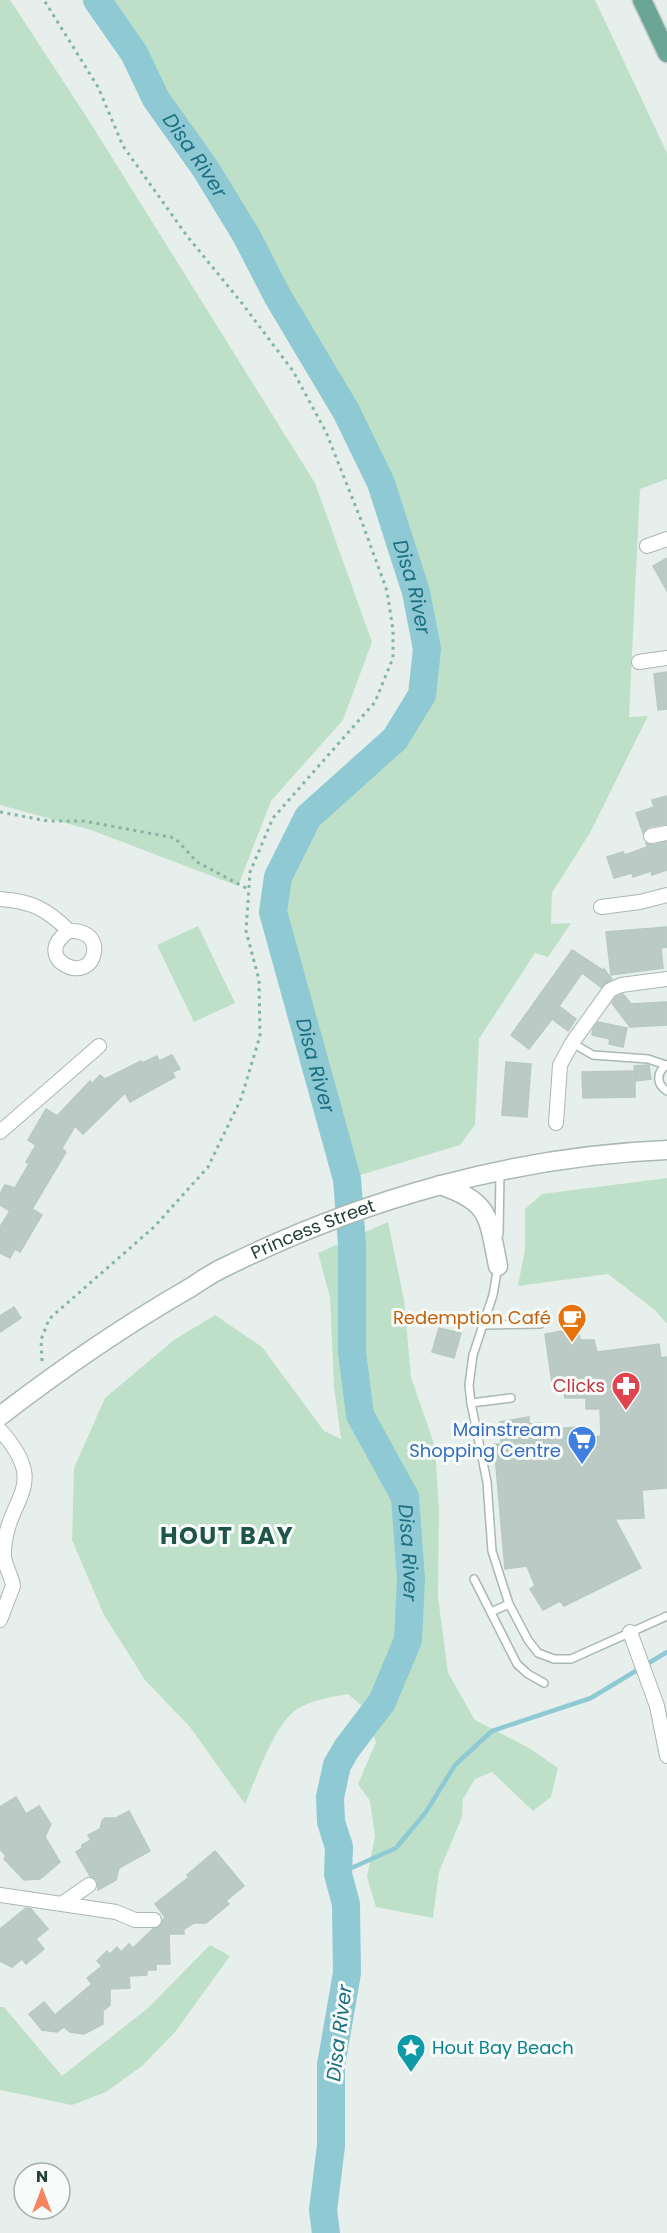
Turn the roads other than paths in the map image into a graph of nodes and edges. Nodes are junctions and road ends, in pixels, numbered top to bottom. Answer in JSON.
{"nodes":[{"id":1,"x":642,"y":0,"type":"edge"},
{"id":2,"x":665,"y":45,"type":"edge"},
{"id":3,"x":667,"y":539,"type":"edge"},
{"id":4,"x":647,"y":546,"type":"dead end"},
{"id":5,"x":667,"y":658,"type":"edge"},
{"id":6,"x":639,"y":662,"type":"dead end"},
{"id":7,"x":667,"y":833,"type":"edge"},
{"id":8,"x":651,"y":836,"type":"dead end"},
{"id":9,"x":667,"y":895,"type":"edge"},
{"id":10,"x":0,"y":899,"type":"edge"},
{"id":11,"x":601,"y":907,"type":"dead end"},
{"id":12,"x":69,"y":931,"type":"dead end"},
{"id":13,"x":667,"y":979,"type":"edge"},
{"id":14,"x":572,"y":1043,"type":"junction"},
{"id":15,"x":99,"y":1046,"type":"dead end"},
{"id":16,"x":666,"y":1065,"type":"edge"},
{"id":17,"x":667,"y":1091,"type":"edge"},
{"id":18,"x":556,"y":1123,"type":"dead end"},
{"id":19,"x":0,"y":1132,"type":"edge"},
{"id":20,"x":667,"y":1150,"type":"edge"},
{"id":21,"x":500,"y":1171,"type":"junction"},
{"id":22,"x":438,"y":1185,"type":"junction"},
{"id":23,"x":498,"y":1266,"type":"junction"},
{"id":24,"x":540,"y":1324,"type":"dead end"},
{"id":25,"x":485,"y":1325,"type":"junction"},
{"id":26,"x":511,"y":1398,"type":"dead end"},
{"id":27,"x":471,"y":1403,"type":"junction"},
{"id":28,"x":0,"y":1416,"type":"edge"},
{"id":29,"x":0,"y":1430,"type":"edge"},
{"id":30,"x":16,"y":1505,"type":"junction"},
{"id":31,"x":0,"y":1519,"type":"edge"},
{"id":32,"x":1,"y":1557,"type":"edge"},
{"id":33,"x":474,"y":1579,"type":"dead end"},
{"id":34,"x":509,"y":1604,"type":"junction"},
{"id":35,"x":491,"y":1612,"type":"junction"},
{"id":36,"x":667,"y":1616,"type":"edge"},
{"id":37,"x":0,"y":1620,"type":"edge"},
{"id":38,"x":630,"y":1632,"type":"junction"},
{"id":39,"x":544,"y":1683,"type":"dead end"},
{"id":40,"x":667,"y":1756,"type":"edge"},
{"id":41,"x":89,"y":1886,"type":"dead end"},
{"id":42,"x":0,"y":1895,"type":"edge"},
{"id":43,"x":63,"y":1903,"type":"junction"},
{"id":44,"x":154,"y":1920,"type":"dead end"}],
"edges":[{"from":1,"to":2,"type":"main road"},
{"from":3,"to":4,"type":"street"},
{"from":5,"to":6,"type":"street"},
{"from":7,"to":8,"type":"street"},
{"from":9,"to":11,"type":"street"},
{"from":10,"to":12,"type":"street"},
{"from":13,"to":14,"type":"street"},
{"from":14,"to":16,"type":"lane"},
{"from":14,"to":18,"type":"street"},
{"from":15,"to":19,"type":"street"},
{"from":16,"to":17,"type":"lane"},
{"from":20,"to":21,"type":"street","name":"Princess Street"},
{"from":21,"to":22,"type":"street","name":"Princess Street"},
{"from":21,"to":23,"type":"lane"},
{"from":22,"to":23,"type":"street"},
{"from":22,"to":28,"type":"street","name":"Princess Street"},
{"from":23,"to":25,"type":"lane"},
{"from":24,"to":25,"type":"lane"},
{"from":25,"to":27,"type":"lane"},
{"from":26,"to":27,"type":"lane"},
{"from":27,"to":34,"type":"lane"},
{"from":29,"to":30,"type":"street"},
{"from":30,"to":31,"type":"street"},
{"from":30,"to":32,"type":"street"},
{"from":32,"to":37,"type":"street"},
{"from":33,"to":35,"type":"lane"},
{"from":34,"to":35,"type":"lane"},
{"from":34,"to":38,"type":"lane"},
{"from":35,"to":39,"type":"lane"},
{"from":36,"to":38,"type":"lane"},
{"from":38,"to":40,"type":"street"},
{"from":41,"to":43,"type":"street"},
{"from":42,"to":43,"type":"street"},
{"from":43,"to":44,"type":"street"}]}
